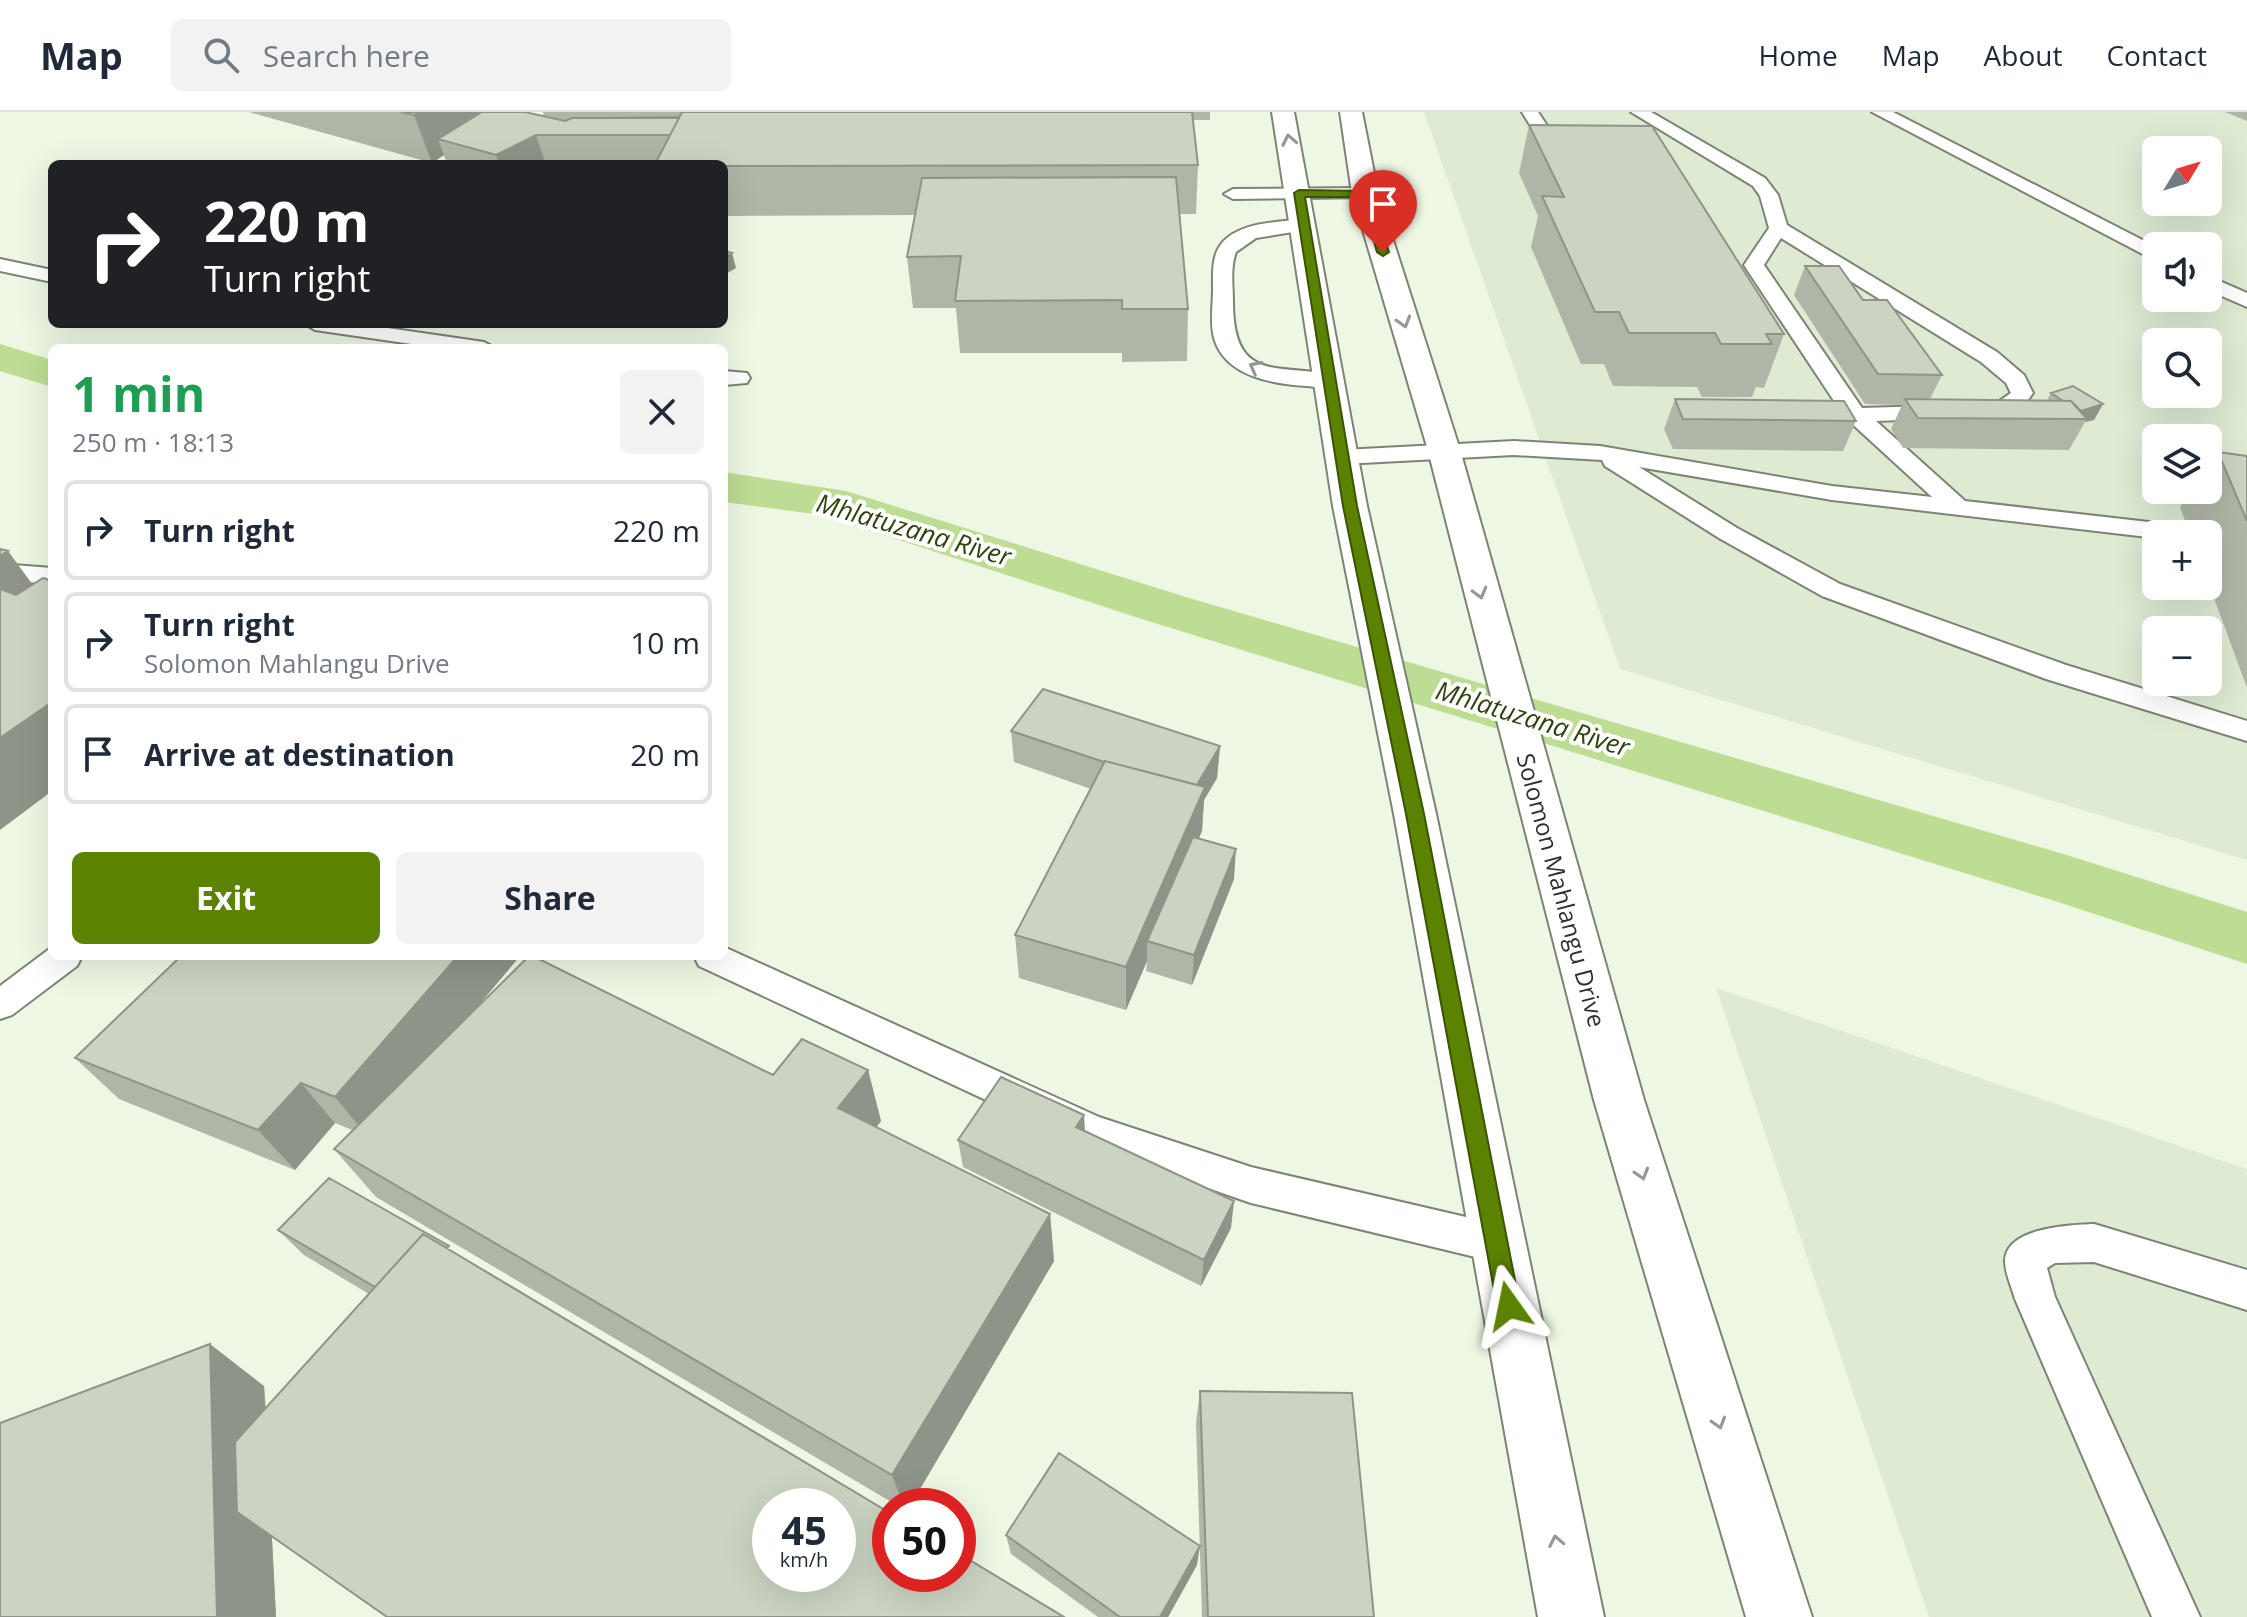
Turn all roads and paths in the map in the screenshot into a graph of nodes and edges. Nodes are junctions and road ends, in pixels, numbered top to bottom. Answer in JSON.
{"nodes":[{"id":1,"x":1283,"y":112,"type":"edge"},
{"id":2,"x":1351,"y":112,"type":"edge"},
{"id":3,"x":1530,"y":112,"type":"edge"},
{"id":4,"x":1639,"y":112,"type":"edge"},
{"id":5,"x":1880,"y":112,"type":"edge"},
{"id":6,"x":1586,"y":144,"type":"edge"},
{"id":7,"x":1656,"y":146,"type":"edge"},
{"id":8,"x":1694,"y":147,"type":"junction"},
{"id":9,"x":1299,"y":193,"type":"junction"},
{"id":10,"x":1365,"y":193,"type":"junction"},
{"id":11,"x":1233,"y":194,"type":"dead end"},
{"id":12,"x":1304,"y":225,"type":"junction"},
{"id":13,"x":1778,"y":228,"type":"junction"},
{"id":14,"x":2142,"y":248,"type":"edge"},
{"id":15,"x":0,"y":265,"type":"edge"},
{"id":16,"x":48,"y":275,"type":"edge"},
{"id":17,"x":2222,"y":289,"type":"edge"},
{"id":18,"x":2247,"y":301,"type":"edge"},
{"id":19,"x":343,"y":328,"type":"edge"},
{"id":20,"x":456,"y":344,"type":"edge"},
{"id":21,"x":1330,"y":381,"type":"junction"},
{"id":22,"x":1793,"y":411,"type":"edge"},
{"id":23,"x":1855,"y":415,"type":"junction"},
{"id":24,"x":1444,"y":450,"type":"junction"},
{"id":25,"x":1600,"y":453,"type":"junction"},
{"id":26,"x":1346,"y":475,"type":"junction"},
{"id":27,"x":1957,"y":507,"type":"junction"},
{"id":28,"x":2142,"y":529,"type":"edge"},
{"id":29,"x":0,"y":572,"type":"edge"},
{"id":30,"x":48,"y":576,"type":"edge"},
{"id":31,"x":2247,"y":731,"type":"edge"},
{"id":32,"x":60,"y":960,"type":"edge"},
{"id":33,"x":720,"y":960,"type":"edge"},
{"id":34,"x":0,"y":1005,"type":"edge"},
{"id":35,"x":1496,"y":1243,"type":"junction"},
{"id":36,"x":2247,"y":1290,"type":"edge"},
{"id":37,"x":1571,"y":1617,"type":"edge"},
{"id":38,"x":1779,"y":1617,"type":"edge"},
{"id":39,"x":2176,"y":1617,"type":"edge"}],
"edges":[{"from":9,"to":1,"type":"main road","one_way":true},
{"from":2,"to":10,"type":"main road","name":"Solomon Mahlangu Drive"},
{"from":3,"to":6,"type":"lane"},
{"from":4,"to":8,"type":"lane"},
{"from":5,"to":14,"type":"lane"},
{"from":7,"to":8,"type":"lane"},
{"from":8,"to":13,"type":"lane"},
{"from":9,"to":10,"type":"lane"},
{"from":9,"to":11,"type":"lane"},
{"from":9,"to":12,"type":"main road"},
{"from":10,"to":24,"type":"main road","name":"Solomon Mahlangu Drive","one_way":true},
{"from":12,"to":21,"type":"main road"},
{"from":21,"to":12,"type":"lane","one_way":true},
{"from":13,"to":23,"type":"lane"},
{"from":13,"to":23,"type":"lane"},
{"from":15,"to":16,"type":"lane"},
{"from":17,"to":18,"type":"lane"},
{"from":19,"to":20,"type":"lane"},
{"from":21,"to":26,"type":"main road"},
{"from":22,"to":23,"type":"lane"},
{"from":23,"to":27,"type":"lane"},
{"from":24,"to":25,"type":"lane"},
{"from":24,"to":26,"type":"lane"},
{"from":24,"to":38,"type":"main road","name":"Solomon Mahlangu Drive","one_way":true},
{"from":25,"to":27,"type":"lane"},
{"from":25,"to":31,"type":"lane"},
{"from":26,"to":35,"type":"main road"},
{"from":27,"to":28,"type":"lane"},
{"from":29,"to":30,"type":"lane"},
{"from":32,"to":34,"type":"lane"},
{"from":33,"to":35,"type":"lane"},
{"from":37,"to":35,"type":"main road","one_way":true},
{"from":36,"to":39,"type":"lane"}]}
